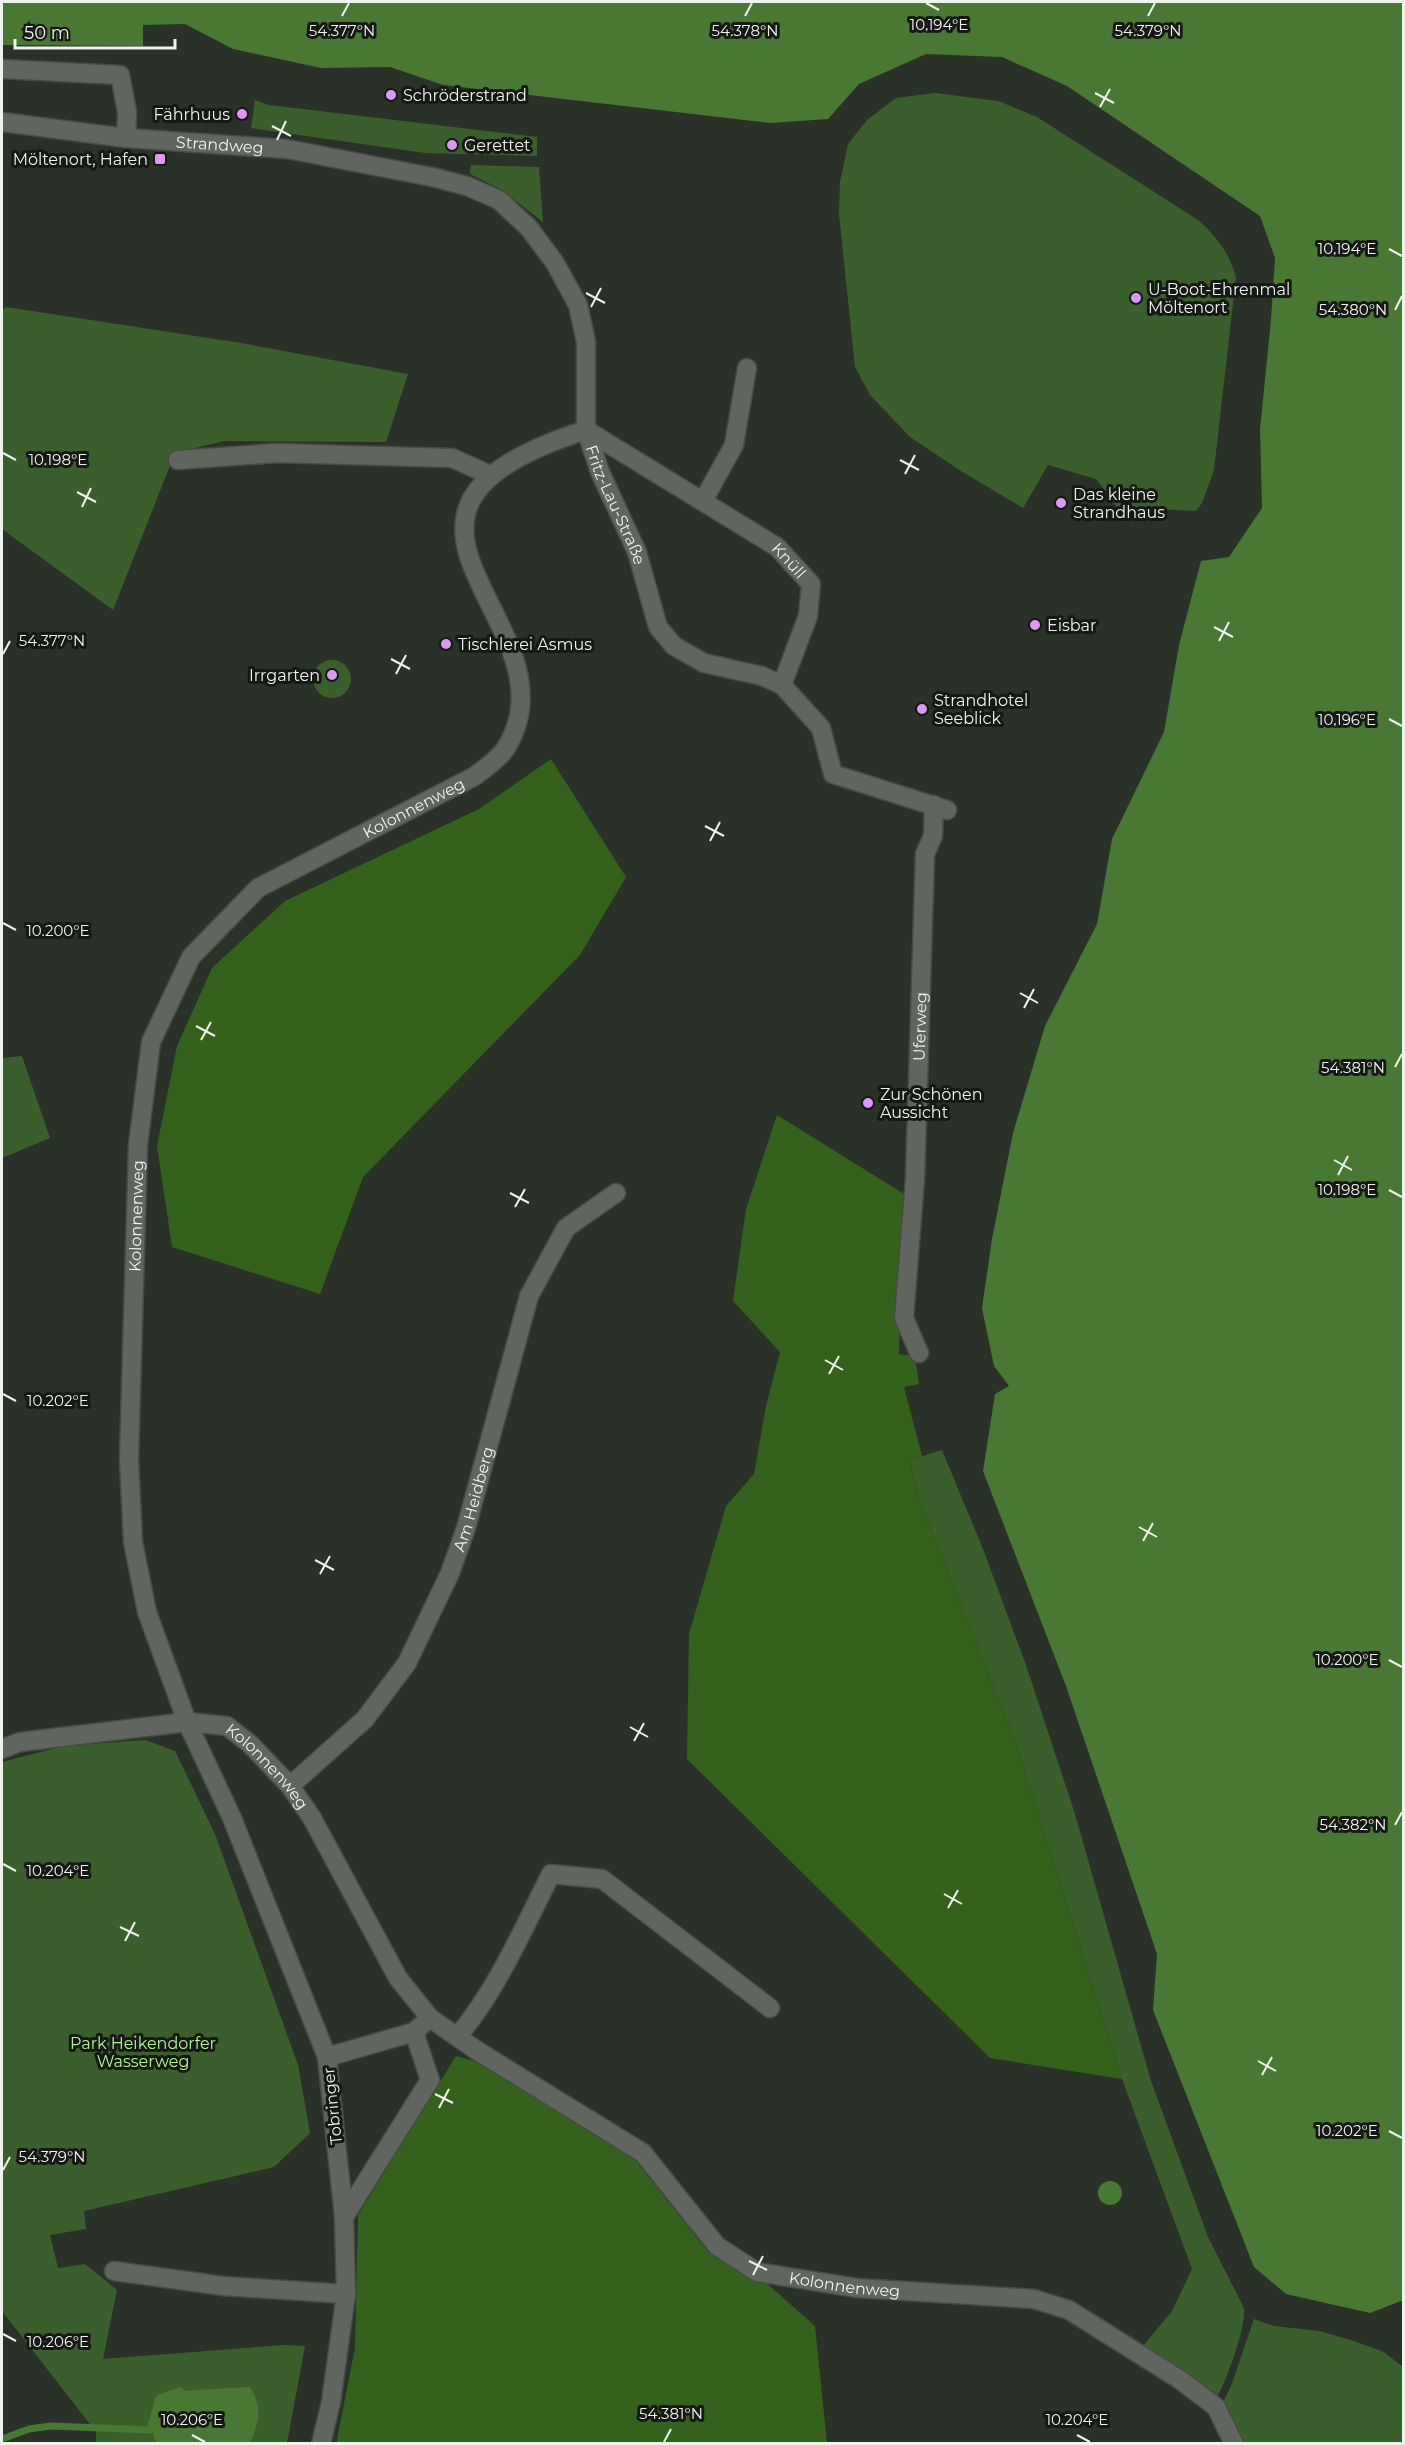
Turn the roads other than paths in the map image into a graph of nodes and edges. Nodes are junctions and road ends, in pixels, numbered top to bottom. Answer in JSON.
{"nodes":[{"id":1,"x":2,"y":69,"type":"edge"},
{"id":2,"x":2,"y":122,"type":"edge"},
{"id":3,"x":126,"y":138,"type":"junction"},
{"id":4,"x":529,"y":228,"type":"joint"},
{"id":5,"x":747,"y":368,"type":"dead end"},
{"id":6,"x":586,"y":430,"type":"junction"},
{"id":7,"x":178,"y":460,"type":"dead end"},
{"id":8,"x":490,"y":475,"type":"junction"},
{"id":9,"x":704,"y":501,"type":"junction"},
{"id":10,"x":782,"y":685,"type":"junction"},
{"id":11,"x":940,"y":807,"type":"joint"},
{"id":12,"x":616,"y":1193,"type":"dead end"},
{"id":13,"x":919,"y":1353,"type":"dead end"},
{"id":14,"x":187,"y":1722,"type":"junction"},
{"id":15,"x":2,"y":1749,"type":"edge"},
{"id":16,"x":290,"y":1786,"type":"junction"},
{"id":17,"x":770,"y":2008,"type":"dead end"},
{"id":18,"x":430,"y":2018,"type":"junction"},
{"id":19,"x":414,"y":2032,"type":"junction"},
{"id":20,"x":458,"y":2036,"type":"junction"},
{"id":21,"x":327,"y":2057,"type":"junction"},
{"id":22,"x":344,"y":2217,"type":"junction"},
{"id":23,"x":114,"y":2271,"type":"dead end"},
{"id":24,"x":346,"y":2294,"type":"junction"},
{"id":25,"x":321,"y":2444,"type":"edge"},
{"id":26,"x":1234,"y":2444,"type":"edge"}],
"edges":[{"from":1,"to":3,"type":"street"},
{"from":2,"to":3,"type":"street","name":"Strandweg"},
{"from":3,"to":4,"type":"street","name":"Strandweg"},
{"from":4,"to":6,"type":"street","name":"Fritz-Lau-Straße"},
{"from":5,"to":9,"type":"street"},
{"from":6,"to":8,"type":"street","name":"Kolonnenweg"},
{"from":6,"to":9,"type":"street","name":"Knüll"},
{"from":6,"to":10,"type":"street","name":"Fritz-Lau-Straße"},
{"from":7,"to":8,"type":"street"},
{"from":8,"to":14,"type":"street","name":"Kolonnenweg"},
{"from":9,"to":10,"type":"street","name":"Knüll"},
{"from":10,"to":11,"type":"street","name":"Fritz-Lau-Straße"},
{"from":11,"to":13,"type":"street","name":"Uferweg"},
{"from":12,"to":16,"type":"street","name":"Am Heidberg"},
{"from":14,"to":15,"type":"street"},
{"from":14,"to":16,"type":"street","name":"Kolonnenweg"},
{"from":14,"to":21,"type":"street","name":"Tobringer"},
{"from":16,"to":18,"type":"street","name":"Kolonnenweg"},
{"from":17,"to":20,"type":"street"},
{"from":18,"to":19,"type":"street"},
{"from":18,"to":20,"type":"street","name":"Kolonnenweg"},
{"from":19,"to":21,"type":"street"},
{"from":19,"to":22,"type":"street"},
{"from":20,"to":26,"type":"street","name":"Kolonnenweg"},
{"from":21,"to":22,"type":"street","name":"Tobringer"},
{"from":22,"to":24,"type":"street","name":"Tobringer"},
{"from":23,"to":24,"type":"street"},
{"from":24,"to":25,"type":"street","name":"Tobringer"}]}
